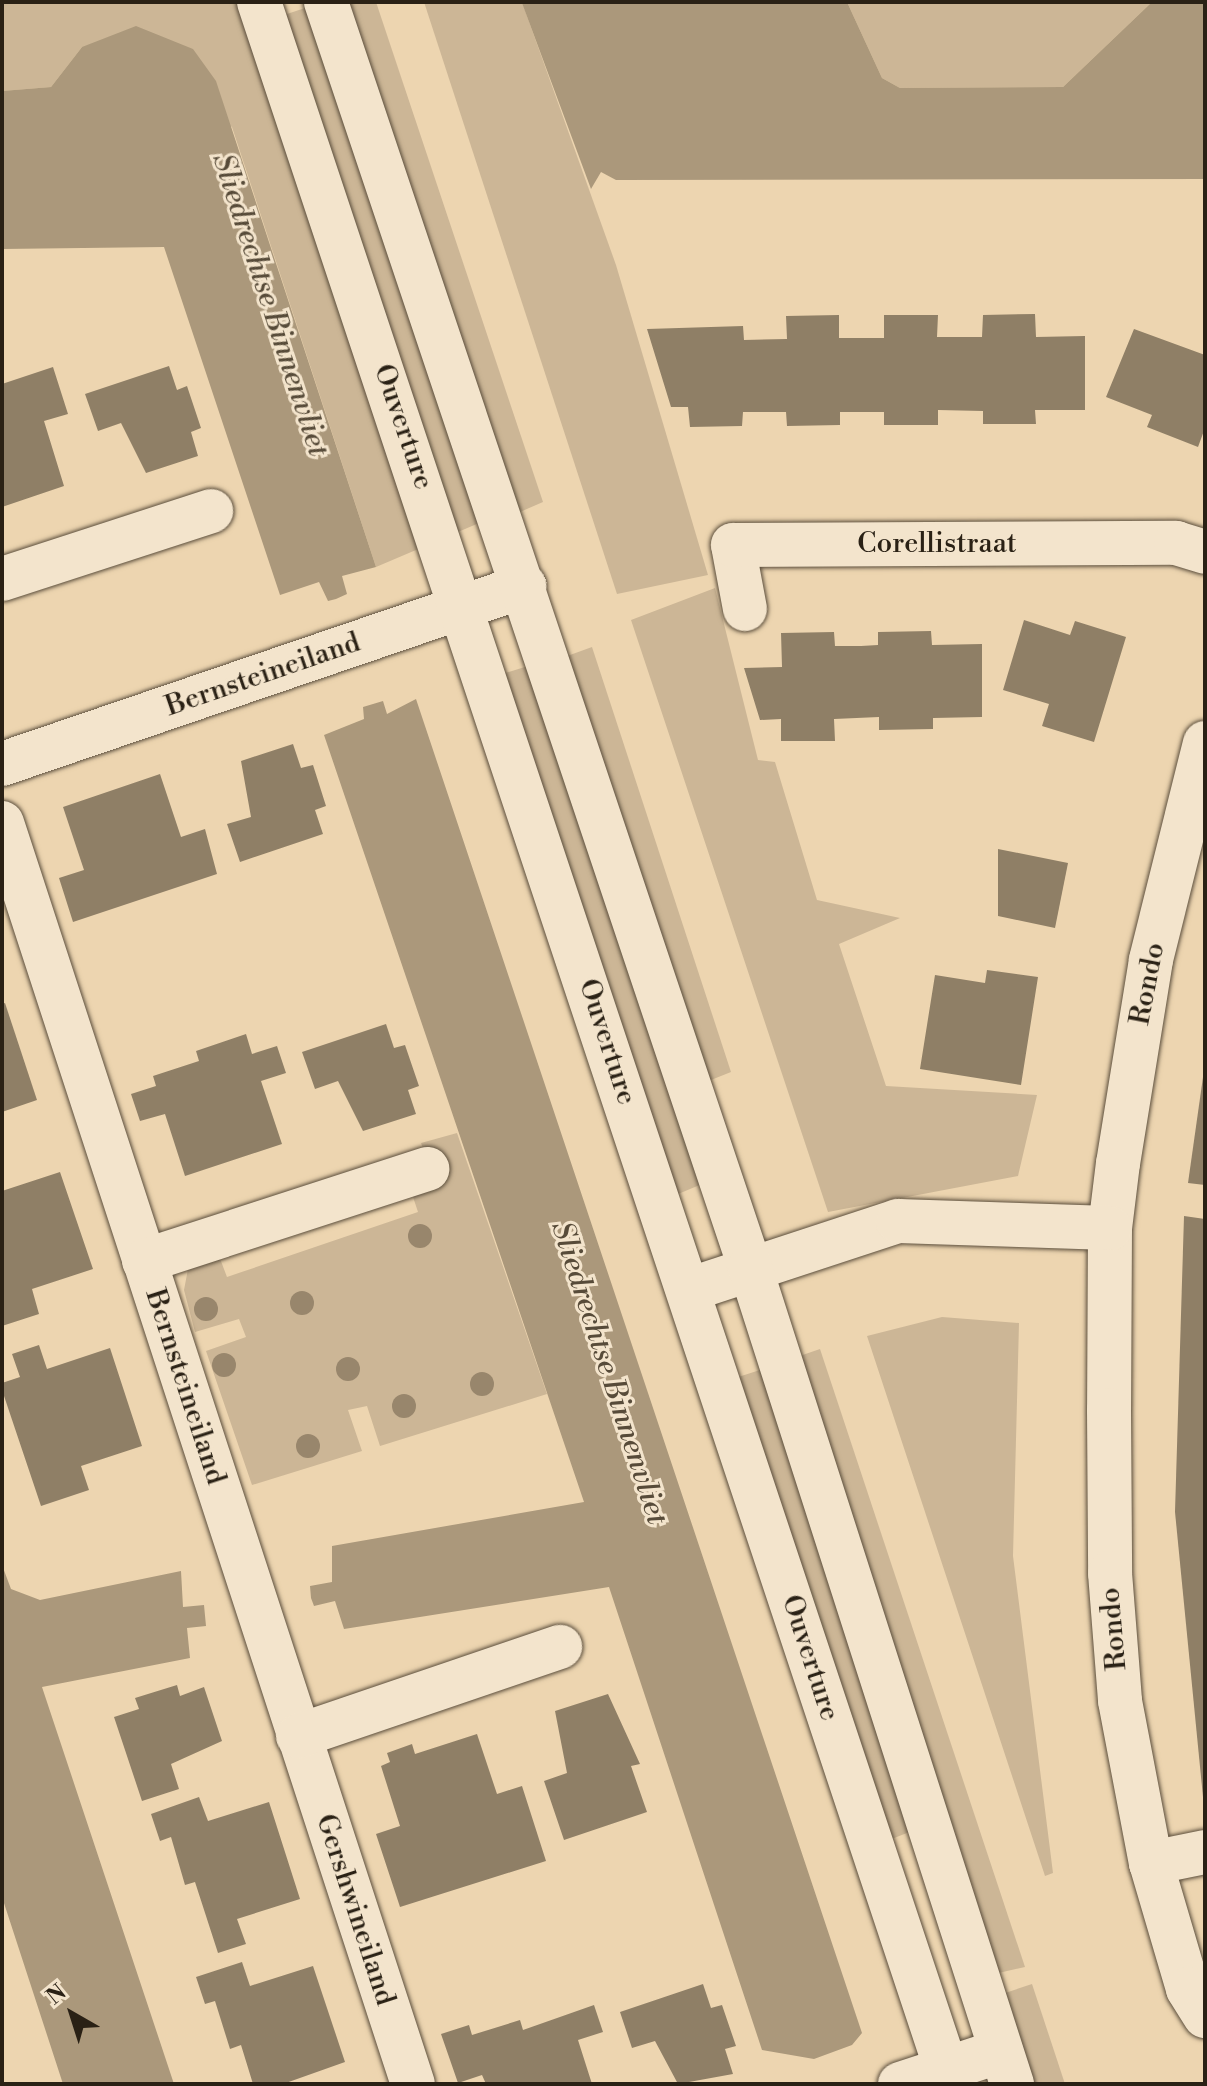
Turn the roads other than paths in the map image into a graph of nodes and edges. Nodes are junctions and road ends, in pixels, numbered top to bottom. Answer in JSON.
{"nodes":[{"id":1,"x":259,"y":2,"type":"edge"},
{"id":2,"x":326,"y":2,"type":"edge"},
{"id":3,"x":211,"y":511,"type":"dead end"},
{"id":4,"x":1205,"y":552,"type":"edge"},
{"id":5,"x":2,"y":579,"type":"edge"},
{"id":6,"x":524,"y":586,"type":"junction"},
{"id":7,"x":464,"y":606,"type":"junction"},
{"id":8,"x":745,"y":609,"type":"dead end"},
{"id":9,"x":1205,"y":743,"type":"edge"},
{"id":10,"x":2,"y":764,"type":"edge"},
{"id":11,"x":2,"y":823,"type":"edge"},
{"id":12,"x":427,"y":1169,"type":"dead end"},
{"id":13,"x":1110,"y":1228,"type":"junction"},
{"id":14,"x":144,"y":1261,"type":"junction"},
{"id":15,"x":750,"y":1267,"type":"junction"},
{"id":16,"x":688,"y":1290,"type":"junction"},
{"id":17,"x":226,"y":1514,"type":"joint"},
{"id":18,"x":560,"y":1647,"type":"dead end"},
{"id":19,"x":298,"y":1736,"type":"junction"},
{"id":20,"x":1205,"y":1852,"type":"edge"},
{"id":21,"x":1151,"y":1863,"type":"junction"},
{"id":22,"x":1205,"y":2016,"type":"edge"},
{"id":23,"x":1007,"y":2067,"type":"edge"},
{"id":24,"x":948,"y":2076,"type":"edge"},
{"id":25,"x":413,"y":2084,"type":"edge"},
{"id":26,"x":900,"y":2084,"type":"edge"}],
"edges":[{"from":1,"to":7,"type":"street","name":"Ouverture"},
{"from":2,"to":6,"type":"street"},
{"from":3,"to":5,"type":"street"},
{"from":4,"to":8,"type":"street","name":"Corellistraat"},
{"from":6,"to":7,"type":"street","name":"Bernsteineiland"},
{"from":6,"to":15,"type":"street"},
{"from":7,"to":10,"type":"street","name":"Bernsteineiland"},
{"from":7,"to":16,"type":"street","name":"Ouverture"},
{"from":9,"to":13,"type":"street","name":"Rondo"},
{"from":11,"to":14,"type":"street","name":"Bernsteineiland"},
{"from":12,"to":14,"type":"street","name":"Bernsteineiland"},
{"from":13,"to":15,"type":"street"},
{"from":13,"to":21,"type":"street","name":"Rondo"},
{"from":14,"to":17,"type":"street","name":"Bernsteineiland"},
{"from":15,"to":16,"type":"street"},
{"from":15,"to":23,"type":"street"},
{"from":16,"to":24,"type":"street","name":"Ouverture"},
{"from":17,"to":19,"type":"street","name":"Gershwineiland"},
{"from":18,"to":19,"type":"street"},
{"from":19,"to":25,"type":"street","name":"Gershwineiland"},
{"from":20,"to":21,"type":"street"},
{"from":21,"to":22,"type":"street","name":"Rondo"},
{"from":23,"to":24,"type":"street"},
{"from":24,"to":26,"type":"street"}]}
